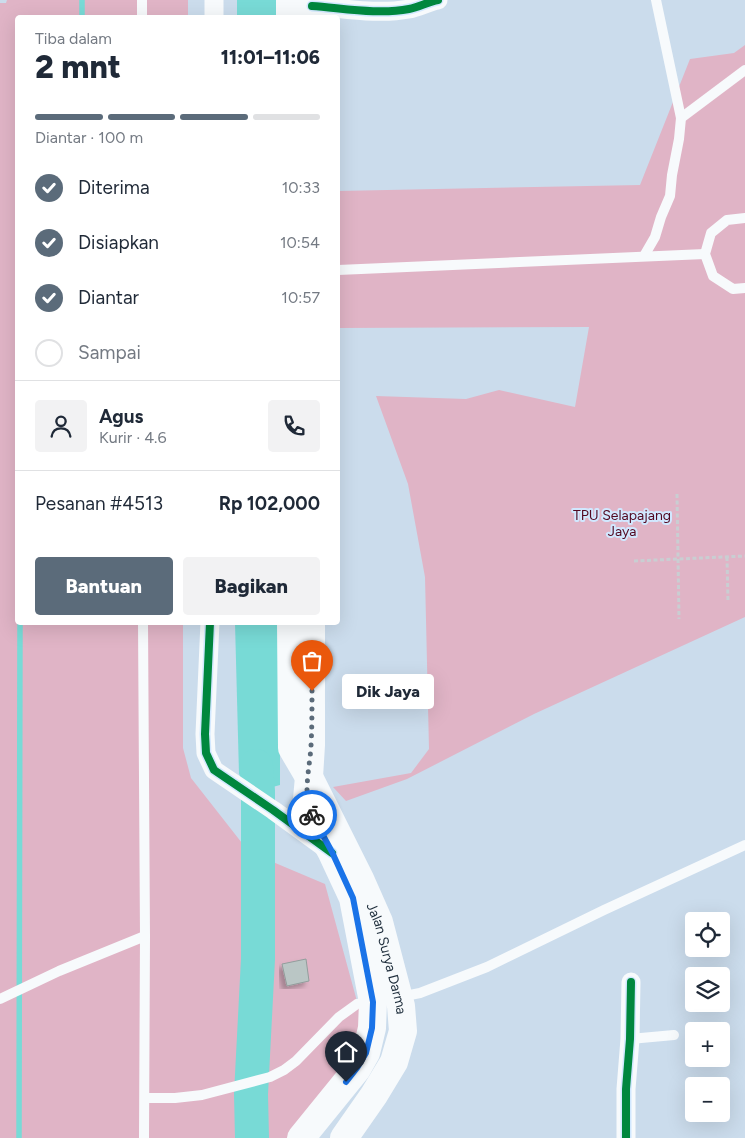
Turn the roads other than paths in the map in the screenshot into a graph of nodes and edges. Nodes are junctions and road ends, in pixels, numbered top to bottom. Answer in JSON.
{"nodes":[{"id":1,"x":142,"y":0,"type":"edge"},
{"id":2,"x":214,"y":0,"type":"edge"},
{"id":3,"x":438,"y":0,"type":"edge"},
{"id":4,"x":656,"y":0,"type":"edge"},
{"id":5,"x":303,"y":8,"type":"edge"},
{"id":6,"x":142,"y":15,"type":"edge"},
{"id":7,"x":214,"y":15,"type":"edge"},
{"id":8,"x":745,"y":70,"type":"edge"},
{"id":9,"x":680,"y":118,"type":"junction"},
{"id":10,"x":745,"y":218,"type":"edge"},
{"id":11,"x":705,"y":254,"type":"junction"},
{"id":12,"x":644,"y":256,"type":"junction"},
{"id":13,"x":340,"y":270,"type":"edge"},
{"id":14,"x":745,"y":288,"type":"edge"},
{"id":15,"x":143,"y":625,"type":"edge"},
{"id":16,"x":210,"y":625,"type":"edge"},
{"id":17,"x":291,"y":625,"type":"edge"},
{"id":18,"x":311,"y":625,"type":"edge"},
{"id":19,"x":309,"y":777,"type":"junction"},
{"id":20,"x":745,"y":845,"type":"edge"},
{"id":21,"x":332,"y":852,"type":"junction"},
{"id":22,"x":145,"y":936,"type":"junction"},
{"id":23,"x":631,"y":982,"type":"dead end"},
{"id":24,"x":0,"y":999,"type":"edge"},
{"id":25,"x":674,"y":1035,"type":"dead end"},
{"id":26,"x":630,"y":1039,"type":"junction"},
{"id":27,"x":144,"y":1098,"type":"junction"},
{"id":28,"x":144,"y":1138,"type":"edge"},
{"id":29,"x":301,"y":1138,"type":"edge"},
{"id":30,"x":344,"y":1138,"type":"edge"},
{"id":31,"x":626,"y":1138,"type":"edge"}],
"edges":[{"from":1,"to":6,"type":"lane"},
{"from":2,"to":7,"type":"street"},
{"from":3,"to":5,"type":"street"},
{"from":4,"to":9,"type":"lane"},
{"from":8,"to":9,"type":"lane"},
{"from":9,"to":12,"type":"lane"},
{"from":10,"to":11,"type":"lane"},
{"from":11,"to":12,"type":"lane"},
{"from":11,"to":14,"type":"lane"},
{"from":12,"to":13,"type":"lane"},
{"from":15,"to":22,"type":"lane"},
{"from":16,"to":21,"type":"street"},
{"from":17,"to":19,"type":"main road","name":"Jalan Surya Darma"},
{"from":18,"to":19,"type":"main road"},
{"from":19,"to":21,"type":"main road"},
{"from":19,"to":30,"type":"main road","name":"Jalan Surya Darma"},
{"from":20,"to":27,"type":"lane"},
{"from":21,"to":29,"type":"main road"},
{"from":22,"to":24,"type":"lane"},
{"from":22,"to":27,"type":"lane"},
{"from":23,"to":26,"type":"street"},
{"from":25,"to":26,"type":"lane"},
{"from":26,"to":31,"type":"street"},
{"from":27,"to":28,"type":"lane"}]}
